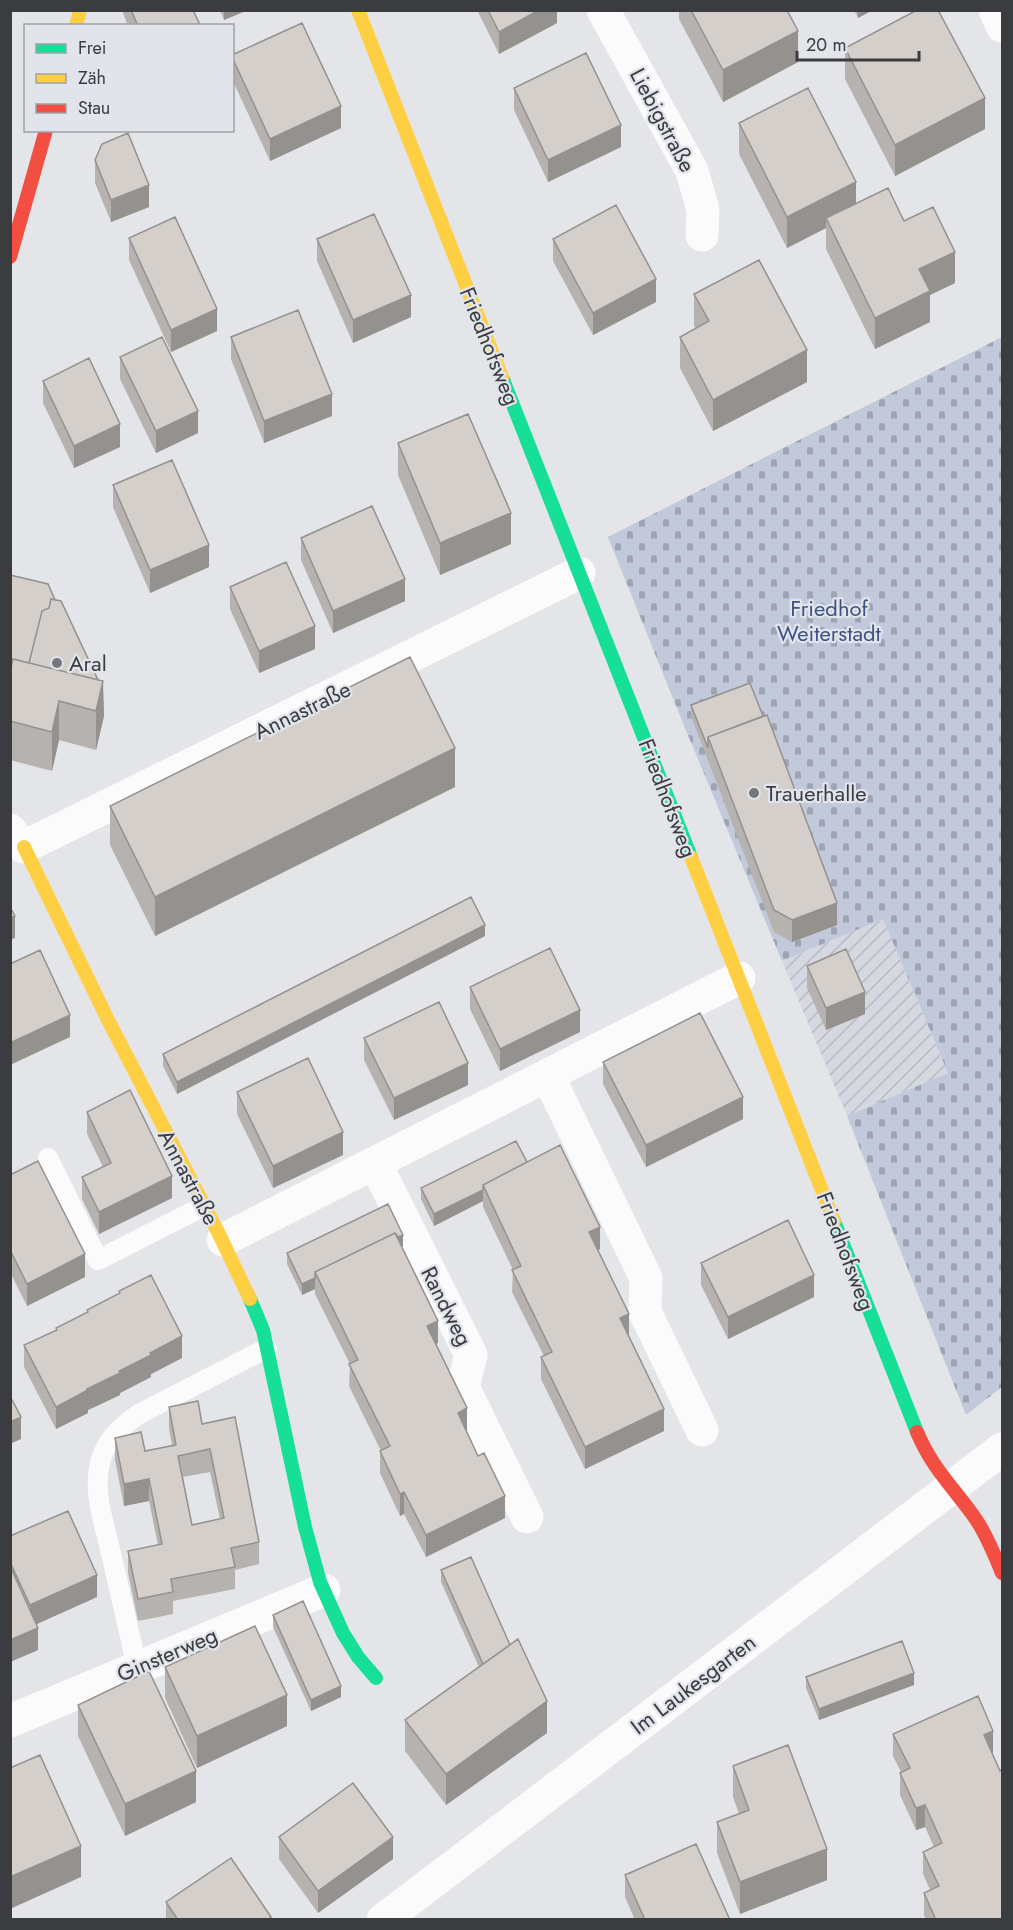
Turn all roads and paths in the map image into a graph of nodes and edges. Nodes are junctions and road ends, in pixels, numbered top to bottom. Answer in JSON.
{"nodes":[{"id":1,"x":358,"y":10,"type":"edge"},
{"id":2,"x":603,"y":10,"type":"edge"},
{"id":3,"x":995,"y":10,"type":"edge"},
{"id":4,"x":1002,"y":26,"type":"edge"},
{"id":5,"x":45,"y":132,"type":"edge"},
{"id":6,"x":702,"y":235,"type":"dead end"},
{"id":7,"x":10,"y":257,"type":"edge"},
{"id":8,"x":579,"y":573,"type":"junction"},
{"id":9,"x":17,"y":838,"type":"edge"},
{"id":10,"x":739,"y":978,"type":"junction"},
{"id":11,"x":548,"y":1076,"type":"junction"},
{"id":12,"x":48,"y":1158,"type":"dead end"},
{"id":13,"x":375,"y":1163,"type":"junction"},
{"id":14,"x":204,"y":1206,"type":"junction"},
{"id":15,"x":223,"y":1240,"type":"junction"},
{"id":16,"x":267,"y":1348,"type":"junction"},
{"id":17,"x":702,"y":1430,"type":"dead end"},
{"id":18,"x":1002,"y":1449,"type":"edge"},
{"id":19,"x":951,"y":1488,"type":"junction"},
{"id":20,"x":527,"y":1517,"type":"dead end"},
{"id":21,"x":1002,"y":1573,"type":"edge"},
{"id":22,"x":324,"y":1590,"type":"junction"},
{"id":23,"x":137,"y":1667,"type":"junction"},
{"id":24,"x":376,"y":1678,"type":"dead end"},
{"id":25,"x":10,"y":1721,"type":"edge"},
{"id":26,"x":383,"y":1920,"type":"edge"}],
"edges":[{"from":1,"to":8,"type":"street","name":"Friedhofsweg"},
{"from":2,"to":6,"type":"street","name":"Liebigstraße"},
{"from":3,"to":4,"type":"street"},
{"from":5,"to":7,"type":"street"},
{"from":8,"to":9,"type":"street","name":"Annastraße"},
{"from":8,"to":10,"type":"street","name":"Friedhofsweg"},
{"from":9,"to":14,"type":"street","name":"Annastraße"},
{"from":10,"to":11,"type":"street"},
{"from":10,"to":19,"type":"street","name":"Friedhofsweg"},
{"from":11,"to":13,"type":"street"},
{"from":11,"to":17,"type":"street"},
{"from":12,"to":14,"type":"lane"},
{"from":13,"to":15,"type":"street"},
{"from":13,"to":20,"type":"street","name":"Randweg"},
{"from":14,"to":15,"type":"street","name":"Annastraße"},
{"from":15,"to":16,"type":"street","name":"Annastraße"},
{"from":16,"to":22,"type":"street","name":"Annastraße"},
{"from":16,"to":23,"type":"lane"},
{"from":18,"to":19,"type":"street","name":"Im Laukesgarten"},
{"from":19,"to":21,"type":"street","name":"Friedhofsweg"},
{"from":19,"to":26,"type":"street","name":"Im Laukesgarten"},
{"from":22,"to":23,"type":"street","name":"Ginsterweg"},
{"from":22,"to":24,"type":"street","name":"Annastraße"},
{"from":23,"to":25,"type":"street","name":"Ginsterweg"}]}
